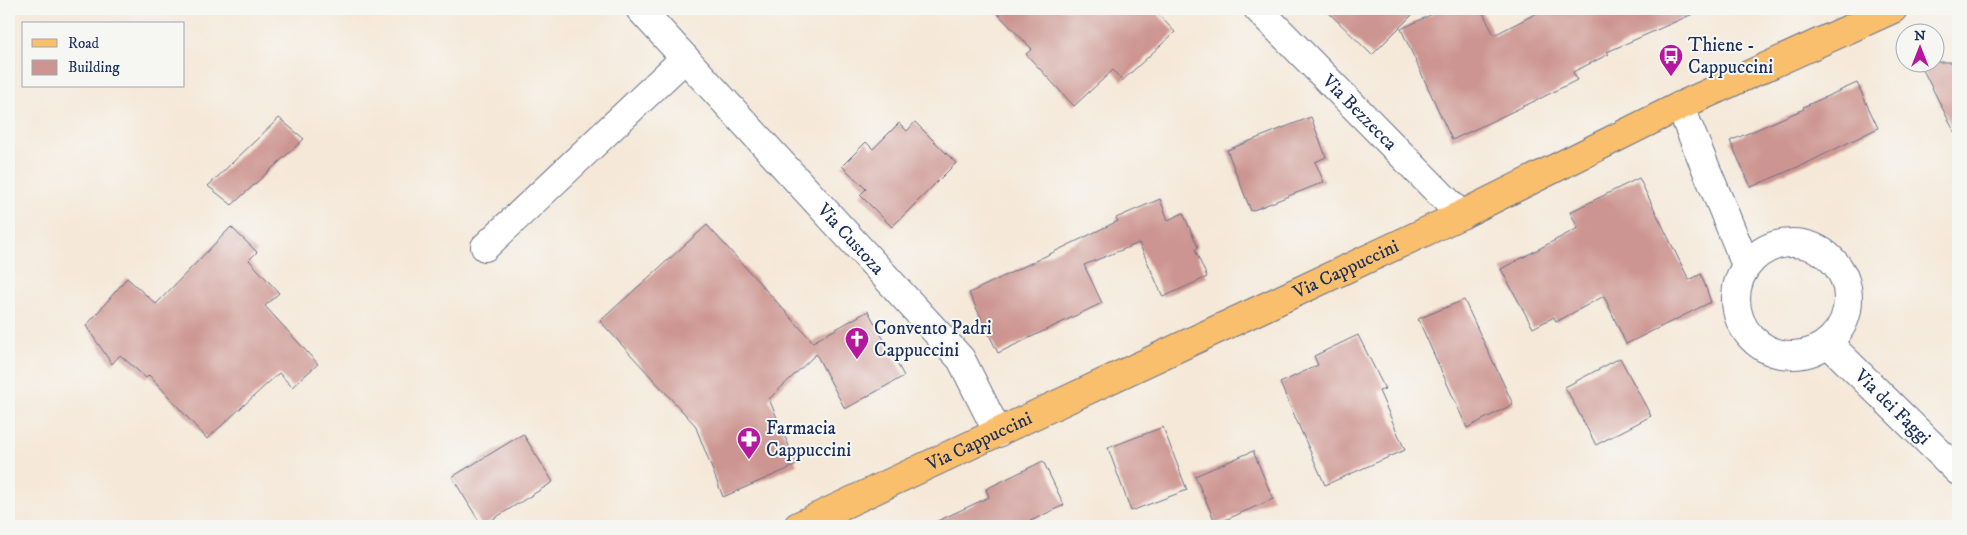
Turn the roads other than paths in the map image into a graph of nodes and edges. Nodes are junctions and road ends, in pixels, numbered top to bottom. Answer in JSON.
{"nodes":[{"id":1,"x":640,"y":9,"type":"edge"},
{"id":2,"x":1258,"y":9,"type":"edge"},
{"id":3,"x":1893,"y":9,"type":"edge"},
{"id":4,"x":1864,"y":15,"type":"edge"},
{"id":5,"x":686,"y":58,"type":"junction"},
{"id":6,"x":1680,"y":106,"type":"junction"},
{"id":7,"x":1461,"y":216,"type":"junction"},
{"id":8,"x":485,"y":248,"type":"dead end"},
{"id":9,"x":1746,"y":265,"type":"junction"},
{"id":10,"x":1828,"y":344,"type":"junction"},
{"id":11,"x":998,"y":433,"type":"junction"},
{"id":12,"x":1958,"y":471,"type":"edge"},
{"id":13,"x":798,"y":526,"type":"edge"}],
"edges":[{"from":1,"to":5,"type":"street","name":"Via Custoza"},
{"from":2,"to":7,"type":"street","name":"Via Bezzecca"},
{"from":3,"to":4,"type":"main road","name":"Via Cappuccini"},
{"from":4,"to":6,"type":"main road","name":"Via Cappuccini"},
{"from":5,"to":8,"type":"street"},
{"from":5,"to":11,"type":"street","name":"Via Custoza"},
{"from":6,"to":7,"type":"main road","name":"Via Cappuccini"},
{"from":6,"to":9,"type":"street"},
{"from":7,"to":11,"type":"main road","name":"Via Cappuccini"},
{"from":9,"to":10,"type":"street"},
{"from":9,"to":10,"type":"street"},
{"from":10,"to":12,"type":"street","name":"Via dei Faggi"},
{"from":11,"to":13,"type":"main road","name":"Via Cappuccini"}]}
